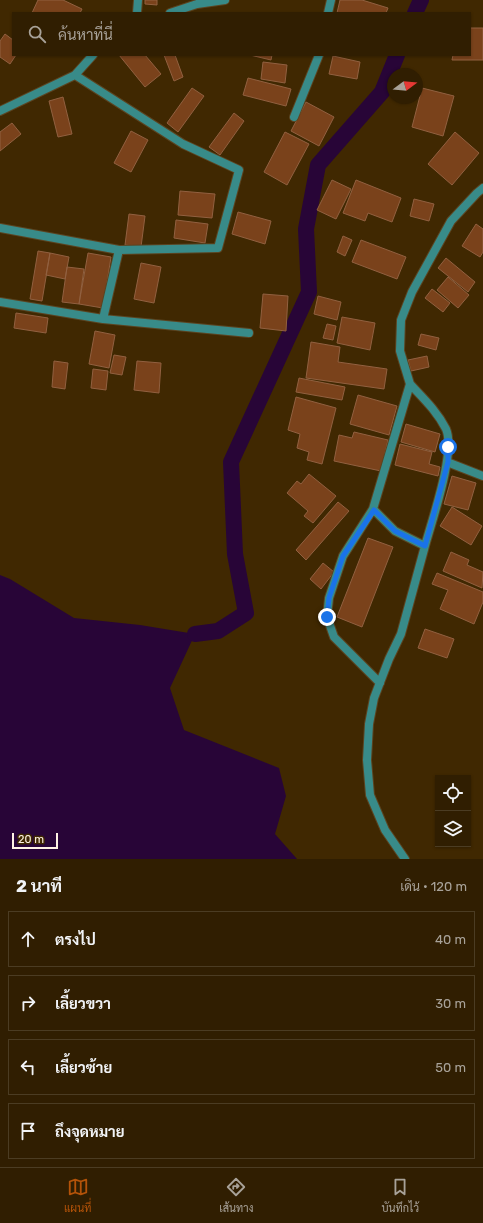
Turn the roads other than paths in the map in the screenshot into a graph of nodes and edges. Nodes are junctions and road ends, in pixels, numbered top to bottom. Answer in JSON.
{"nodes":[{"id":1,"x":138,"y":0,"type":"edge"},
{"id":2,"x":225,"y":0,"type":"edge"},
{"id":3,"x":330,"y":0,"type":"edge"},
{"id":4,"x":197,"y":2,"type":"edge"},
{"id":5,"x":137,"y":12,"type":"edge"},
{"id":6,"x":172,"y":12,"type":"edge"},
{"id":7,"x":328,"y":12,"type":"edge"},
{"id":8,"x":92,"y":56,"type":"edge"},
{"id":9,"x":319,"y":56,"type":"edge"},
{"id":10,"x":75,"y":75,"type":"junction"},
{"id":11,"x":0,"y":111,"type":"edge"},
{"id":12,"x":294,"y":117,"type":"dead end"},
{"id":13,"x":483,"y":188,"type":"edge"},
{"id":14,"x":0,"y":228,"type":"edge"},
{"id":15,"x":119,"y":250,"type":"junction"},
{"id":16,"x":0,"y":302,"type":"edge"},
{"id":17,"x":103,"y":318,"type":"junction"},
{"id":18,"x":249,"y":333,"type":"dead end"},
{"id":19,"x":410,"y":384,"type":"junction"},
{"id":20,"x":448,"y":462,"type":"junction"},
{"id":21,"x":483,"y":476,"type":"edge"},
{"id":22,"x":374,"y":510,"type":"junction"},
{"id":23,"x":425,"y":546,"type":"junction"},
{"id":24,"x":380,"y":682,"type":"junction"},
{"id":25,"x":405,"y":859,"type":"edge"}],
"edges":[{"from":1,"to":5,"type":"street"},
{"from":2,"to":4,"type":"street"},
{"from":3,"to":7,"type":"street"},
{"from":4,"to":6,"type":"street"},
{"from":8,"to":10,"type":"street"},
{"from":9,"to":12,"type":"street"},
{"from":10,"to":11,"type":"street"},
{"from":10,"to":15,"type":"street"},
{"from":13,"to":19,"type":"street"},
{"from":14,"to":15,"type":"street"},
{"from":15,"to":17,"type":"street"},
{"from":16,"to":17,"type":"street"},
{"from":17,"to":18,"type":"street"},
{"from":19,"to":20,"type":"street"},
{"from":19,"to":22,"type":"street"},
{"from":20,"to":21,"type":"street"},
{"from":20,"to":23,"type":"street"},
{"from":22,"to":23,"type":"street"},
{"from":22,"to":24,"type":"street"},
{"from":23,"to":24,"type":"street"},
{"from":24,"to":25,"type":"street"}]}
